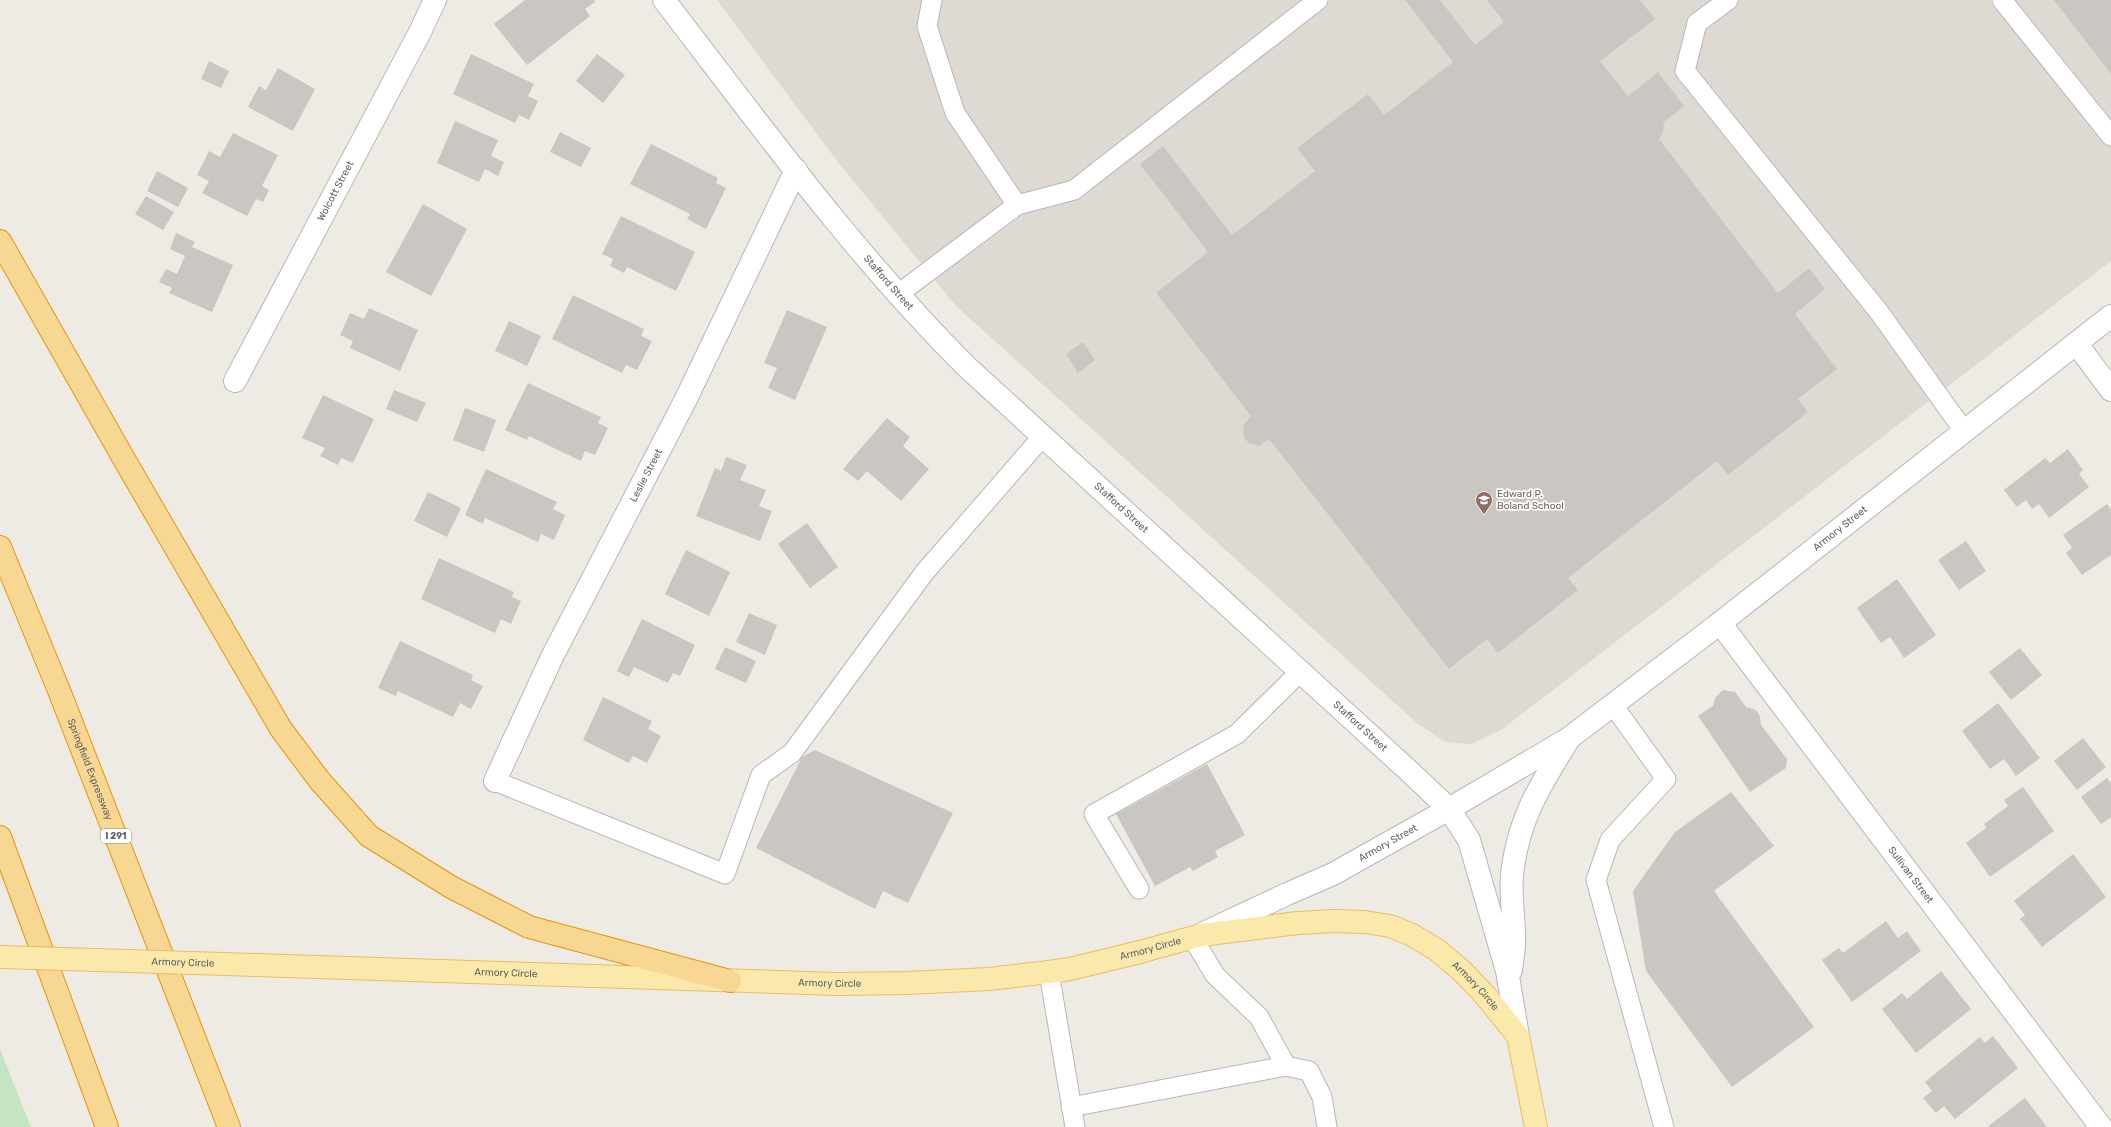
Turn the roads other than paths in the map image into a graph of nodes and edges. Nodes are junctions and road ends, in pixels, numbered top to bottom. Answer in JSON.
{"nodes":[{"id":1,"x":435,"y":0,"type":"edge"},
{"id":2,"x":664,"y":0,"type":"edge"},
{"id":3,"x":932,"y":0,"type":"edge"},
{"id":4,"x":1318,"y":0,"type":"edge"},
{"id":5,"x":1728,"y":0,"type":"edge"},
{"id":6,"x":2002,"y":0,"type":"edge"},
{"id":7,"x":2111,"y":136,"type":"edge"},
{"id":8,"x":796,"y":170,"type":"junction"},
{"id":9,"x":1016,"y":205,"type":"junction"},
{"id":10,"x":0,"y":242,"type":"edge"},
{"id":11,"x":897,"y":295,"type":"junction"},
{"id":12,"x":2111,"y":316,"type":"edge"},
{"id":13,"x":2076,"y":343,"type":"junction"},
{"id":14,"x":235,"y":381,"type":"dead end"},
{"id":15,"x":2111,"y":390,"type":"edge"},
{"id":16,"x":1964,"y":431,"type":"junction"},
{"id":17,"x":1043,"y":436,"type":"junction"},
{"id":18,"x":0,"y":547,"type":"edge"},
{"id":19,"x":1720,"y":623,"type":"junction"},
{"id":20,"x":1301,"y":671,"type":"junction"},
{"id":21,"x":1613,"y":705,"type":"junction"},
{"id":22,"x":1568,"y":739,"type":"junction"},
{"id":23,"x":494,"y":781,"type":"joint"},
{"id":24,"x":1449,"y":809,"type":"junction"},
{"id":25,"x":0,"y":837,"type":"edge"},
{"id":26,"x":1139,"y":889,"type":"dead end"},
{"id":27,"x":1197,"y":936,"type":"junction"},
{"id":28,"x":0,"y":957,"type":"edge"},
{"id":29,"x":1049,"y":972,"type":"junction"},
{"id":30,"x":730,"y":981,"type":"junction"},
{"id":31,"x":1509,"y":983,"type":"junction"},
{"id":32,"x":1518,"y":1036,"type":"junction"},
{"id":33,"x":1286,"y":1066,"type":"junction"},
{"id":34,"x":1071,"y":1107,"type":"junction"},
{"id":35,"x":107,"y":1127,"type":"edge"},
{"id":36,"x":229,"y":1127,"type":"edge"},
{"id":37,"x":1075,"y":1127,"type":"edge"},
{"id":38,"x":1327,"y":1127,"type":"edge"},
{"id":39,"x":1536,"y":1127,"type":"edge"},
{"id":40,"x":1664,"y":1127,"type":"edge"},
{"id":41,"x":2101,"y":1127,"type":"edge"}],
"edges":[{"from":1,"to":14,"type":"main road","name":"Wolcott Street"},
{"from":2,"to":8,"type":"main road","name":"Stafford Street"},
{"from":3,"to":9,"type":"lane"},
{"from":4,"to":9,"type":"lane"},
{"from":5,"to":16,"type":"lane"},
{"from":6,"to":7,"type":"lane"},
{"from":8,"to":11,"type":"main road","name":"Stafford Street"},
{"from":8,"to":23,"type":"main road","name":"Leslie Street"},
{"from":9,"to":11,"type":"lane"},
{"from":10,"to":30,"type":"highway"},
{"from":11,"to":17,"type":"main road","name":"Stafford Street"},
{"from":12,"to":13,"type":"main road","name":"Armory Street"},
{"from":13,"to":15,"type":"main road"},
{"from":13,"to":16,"type":"main road","name":"Armory Street"},
{"from":16,"to":19,"type":"main road","name":"Armory Street"},
{"from":17,"to":20,"type":"main road","name":"Stafford Street"},
{"from":17,"to":23,"type":"lane"},
{"from":18,"to":36,"type":"highway","name":"Springfield Expressway","number":"I 291"},
{"from":19,"to":21,"type":"main road","name":"Armory Street"},
{"from":19,"to":41,"type":"main road","name":"Sullivan Street"},
{"from":20,"to":24,"type":"main road","name":"Stafford Street"},
{"from":20,"to":26,"type":"lane"},
{"from":21,"to":22,"type":"main road","name":"Armory Street"},
{"from":21,"to":40,"type":"lane"},
{"from":22,"to":24,"type":"main road","name":"Armory Street"},
{"from":22,"to":31,"type":"main road","name":"Armory Street"},
{"from":24,"to":27,"type":"main road","name":"Armory Street"},
{"from":24,"to":31,"type":"main road","name":"Stafford Street"},
{"from":25,"to":35,"type":"highway"},
{"from":27,"to":29,"type":"main road","name":"Armory Circle"},
{"from":27,"to":32,"type":"main road","name":"Armory Circle"},
{"from":27,"to":33,"type":"lane"},
{"from":28,"to":30,"type":"main road","name":"Armory Circle","bridge":true},
{"from":29,"to":30,"type":"main road","name":"Armory Circle"},
{"from":29,"to":34,"type":"lane"},
{"from":31,"to":32,"type":"main road","name":"Stafford Street"},
{"from":32,"to":39,"type":"main road","name":"Armory Circle"},
{"from":33,"to":34,"type":"lane"},
{"from":33,"to":38,"type":"lane"},
{"from":34,"to":37,"type":"lane"}]}
